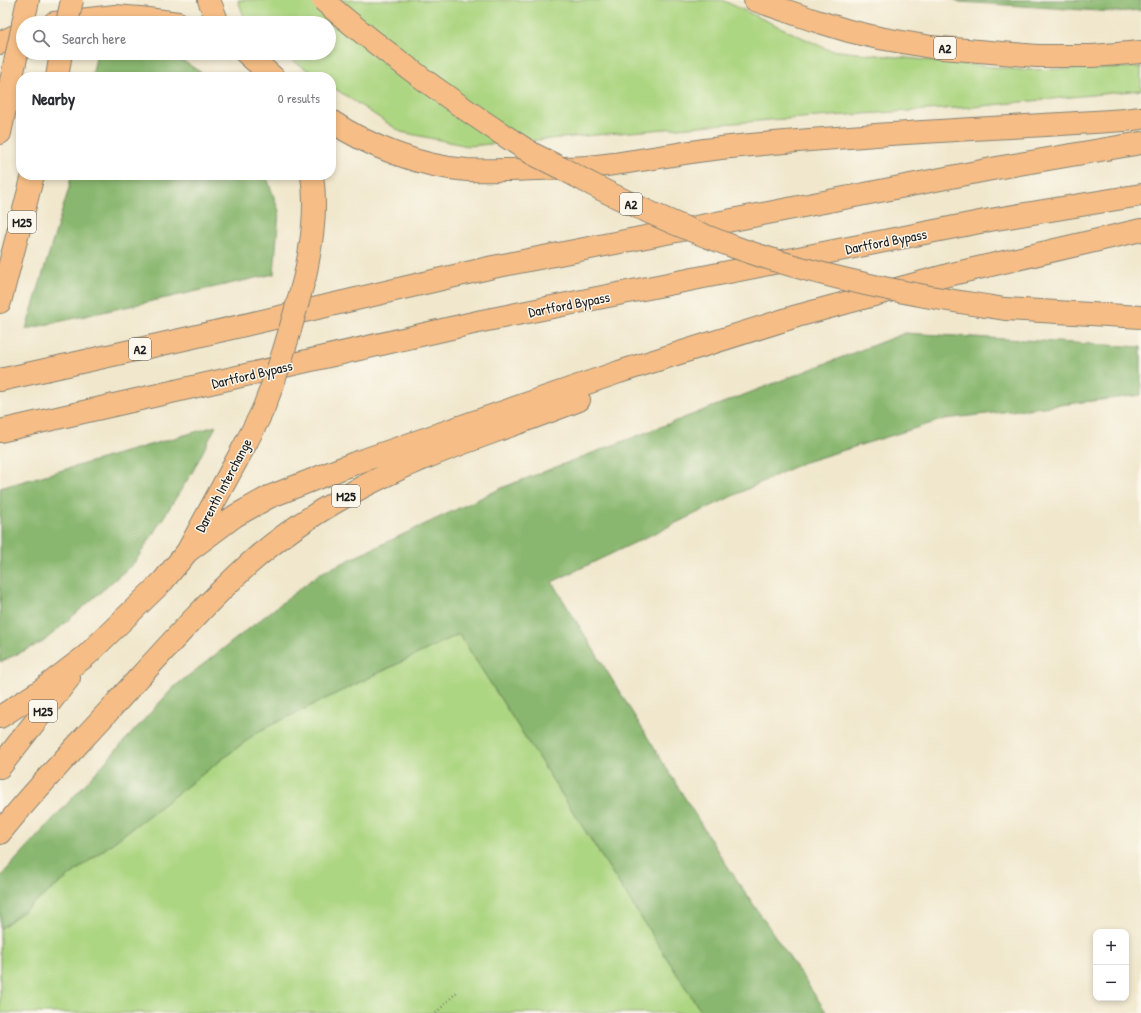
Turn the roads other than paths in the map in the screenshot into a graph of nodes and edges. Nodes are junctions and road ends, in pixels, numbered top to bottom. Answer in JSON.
{"nodes":[{"id":1,"x":28,"y":0,"type":"edge"},
{"id":2,"x":72,"y":0,"type":"edge"},
{"id":3,"x":209,"y":0,"type":"edge"},
{"id":4,"x":323,"y":0,"type":"edge"},
{"id":5,"x":755,"y":0,"type":"edge"},
{"id":6,"x":25,"y":16,"type":"edge"},
{"id":7,"x":69,"y":16,"type":"edge"},
{"id":8,"x":215,"y":16,"type":"edge"},
{"id":9,"x":16,"y":35,"type":"edge"},
{"id":10,"x":0,"y":43,"type":"edge"},
{"id":11,"x":1141,"y":52,"type":"edge"},
{"id":12,"x":16,"y":57,"type":"edge"},
{"id":13,"x":60,"y":60,"type":"edge"},
{"id":14,"x":254,"y":60,"type":"edge"},
{"id":15,"x":57,"y":72,"type":"edge"},
{"id":16,"x":267,"y":72,"type":"edge"},
{"id":17,"x":1141,"y":118,"type":"edge"},
{"id":18,"x":336,"y":124,"type":"edge"},
{"id":19,"x":0,"y":133,"type":"edge"},
{"id":20,"x":1141,"y":143,"type":"edge"},
{"id":21,"x":32,"y":180,"type":"edge"},
{"id":22,"x":313,"y":180,"type":"edge"},
{"id":23,"x":1141,"y":195,"type":"edge"},
{"id":24,"x":1141,"y":230,"type":"edge"},
{"id":25,"x":0,"y":302,"type":"edge"},
{"id":26,"x":797,"y":316,"type":"junction"},
{"id":27,"x":1141,"y":318,"type":"edge"},
{"id":28,"x":0,"y":380,"type":"edge"},
{"id":29,"x":0,"y":432,"type":"edge"},
{"id":30,"x":187,"y":552,"type":"junction"},
{"id":31,"x":87,"y":655,"type":"junction"},
{"id":32,"x":0,"y":717,"type":"edge"},
{"id":33,"x":0,"y":767,"type":"edge"},
{"id":34,"x":0,"y":833,"type":"edge"}],
"edges":[{"from":1,"to":6,"type":"highway"},
{"from":2,"to":7,"type":"highway","bridge":true},
{"from":3,"to":8,"type":"highway"},
{"from":4,"to":27,"type":"highway","number":"A2","bridge":true},
{"from":5,"to":11,"type":"highway","number":"A2"},
{"from":9,"to":10,"type":"highway"},
{"from":12,"to":19,"type":"highway","bridge":true},
{"from":13,"to":15,"type":"highway"},
{"from":14,"to":16,"type":"highway"},
{"from":17,"to":18,"type":"highway"},
{"from":20,"to":28,"type":"highway","number":"A2"},
{"from":21,"to":25,"type":"highway","number":"M25"},
{"from":22,"to":30,"type":"highway","name":"Darenth Interchange","bridge":true},
{"from":23,"to":29,"type":"highway","name":"Dartford Bypass"},
{"from":24,"to":26,"type":"highway"},
{"from":26,"to":30,"type":"highway"},
{"from":26,"to":34,"type":"highway","number":"M25"},
{"from":30,"to":31,"type":"highway","name":"Darenth Interchange"},
{"from":31,"to":32,"type":"highway","name":"Darenth Interchange"},
{"from":31,"to":33,"type":"highway","number":"M25"}]}
